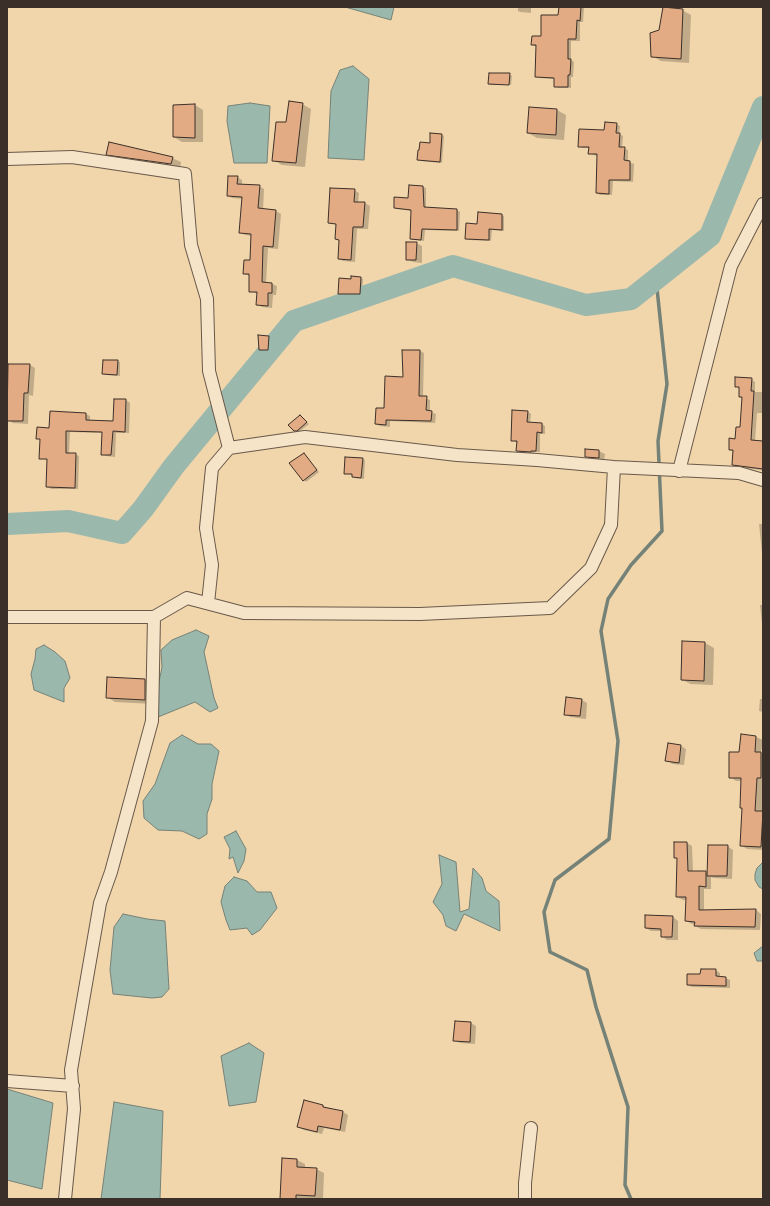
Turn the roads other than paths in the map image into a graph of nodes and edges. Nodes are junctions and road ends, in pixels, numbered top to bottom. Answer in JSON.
{"nodes":[{"id":1,"x":7,"y":159,"type":"edge"},
{"id":2,"x":763,"y":204,"type":"edge"},
{"id":3,"x":229,"y":448,"type":"junction"},
{"id":4,"x":614,"y":468,"type":"junction"},
{"id":5,"x":679,"y":470,"type":"junction"},
{"id":6,"x":763,"y":480,"type":"edge"},
{"id":7,"x":208,"y":603,"type":"junction"},
{"id":8,"x":7,"y":617,"type":"edge"},
{"id":9,"x":154,"y":617,"type":"junction"},
{"id":10,"x":7,"y":1081,"type":"edge"},
{"id":11,"x":72,"y":1086,"type":"junction"},
{"id":12,"x":531,"y":1128,"type":"dead end"},
{"id":13,"x":65,"y":1199,"type":"edge"},
{"id":14,"x":526,"y":1199,"type":"edge"}],
"edges":[{"from":1,"to":3,"type":"street"},
{"from":2,"to":5,"type":"street"},
{"from":3,"to":4,"type":"street"},
{"from":3,"to":7,"type":"street"},
{"from":4,"to":5,"type":"street"},
{"from":4,"to":7,"type":"street"},
{"from":5,"to":6,"type":"street"},
{"from":7,"to":9,"type":"street"},
{"from":8,"to":9,"type":"street"},
{"from":9,"to":11,"type":"street"},
{"from":10,"to":11,"type":"street"},
{"from":11,"to":13,"type":"street"},
{"from":12,"to":14,"type":"street"}]}
